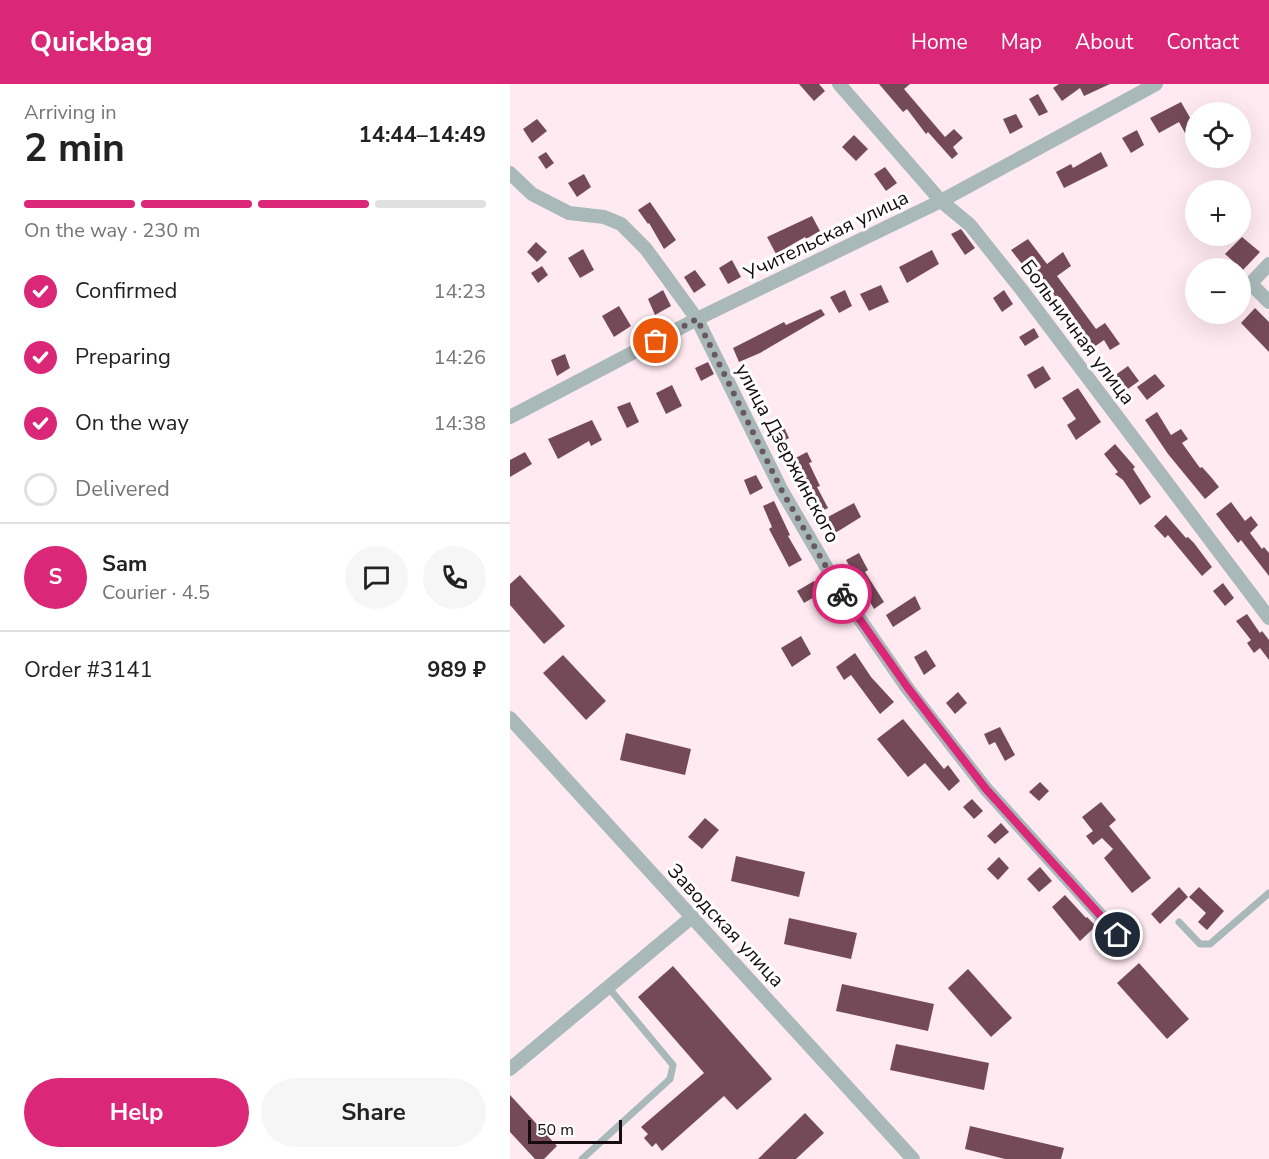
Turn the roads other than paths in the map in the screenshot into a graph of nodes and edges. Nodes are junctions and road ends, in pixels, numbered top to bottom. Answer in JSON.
{"nodes":[{"id":1,"x":839,"y":84,"type":"edge"},
{"id":2,"x":1156,"y":84,"type":"edge"},
{"id":3,"x":510,"y":173,"type":"edge"},
{"id":4,"x":941,"y":201,"type":"junction"},
{"id":5,"x":1269,"y":264,"type":"edge"},
{"id":6,"x":1269,"y":302,"type":"edge"},
{"id":7,"x":697,"y":319,"type":"junction"},
{"id":8,"x":510,"y":417,"type":"edge"},
{"id":9,"x":1269,"y":618,"type":"edge"},
{"id":10,"x":511,"y":721,"type":"edge"},
{"id":11,"x":1269,"y":893,"type":"edge"},
{"id":12,"x":692,"y":917,"type":"junction"},
{"id":13,"x":1179,"y":922,"type":"dead end"},
{"id":14,"x":1118,"y":935,"type":"dead end"},
{"id":15,"x":608,"y":987,"type":"junction"},
{"id":16,"x":510,"y":1069,"type":"edge"},
{"id":17,"x":907,"y":1157,"type":"edge"},
{"id":18,"x":582,"y":1159,"type":"edge"}],
"edges":[{"from":1,"to":4,"type":"street","name":"Больничная улица"},
{"from":2,"to":4,"type":"street","name":"Учительская улица"},
{"from":3,"to":7,"type":"street","name":"улица Дзержинского"},
{"from":4,"to":7,"type":"street","name":"Учительская улица"},
{"from":4,"to":9,"type":"street","name":"Больничная улица"},
{"from":5,"to":6,"type":"street"},
{"from":7,"to":8,"type":"street","name":"Учительская улица"},
{"from":7,"to":14,"type":"street","name":"улица Дзержинского"},
{"from":10,"to":12,"type":"street","name":"Заводская улица"},
{"from":11,"to":13,"type":"lane"},
{"from":12,"to":15,"type":"street"},
{"from":12,"to":17,"type":"street","name":"Заводская улица"},
{"from":15,"to":16,"type":"street"},
{"from":15,"to":18,"type":"lane"}]}
